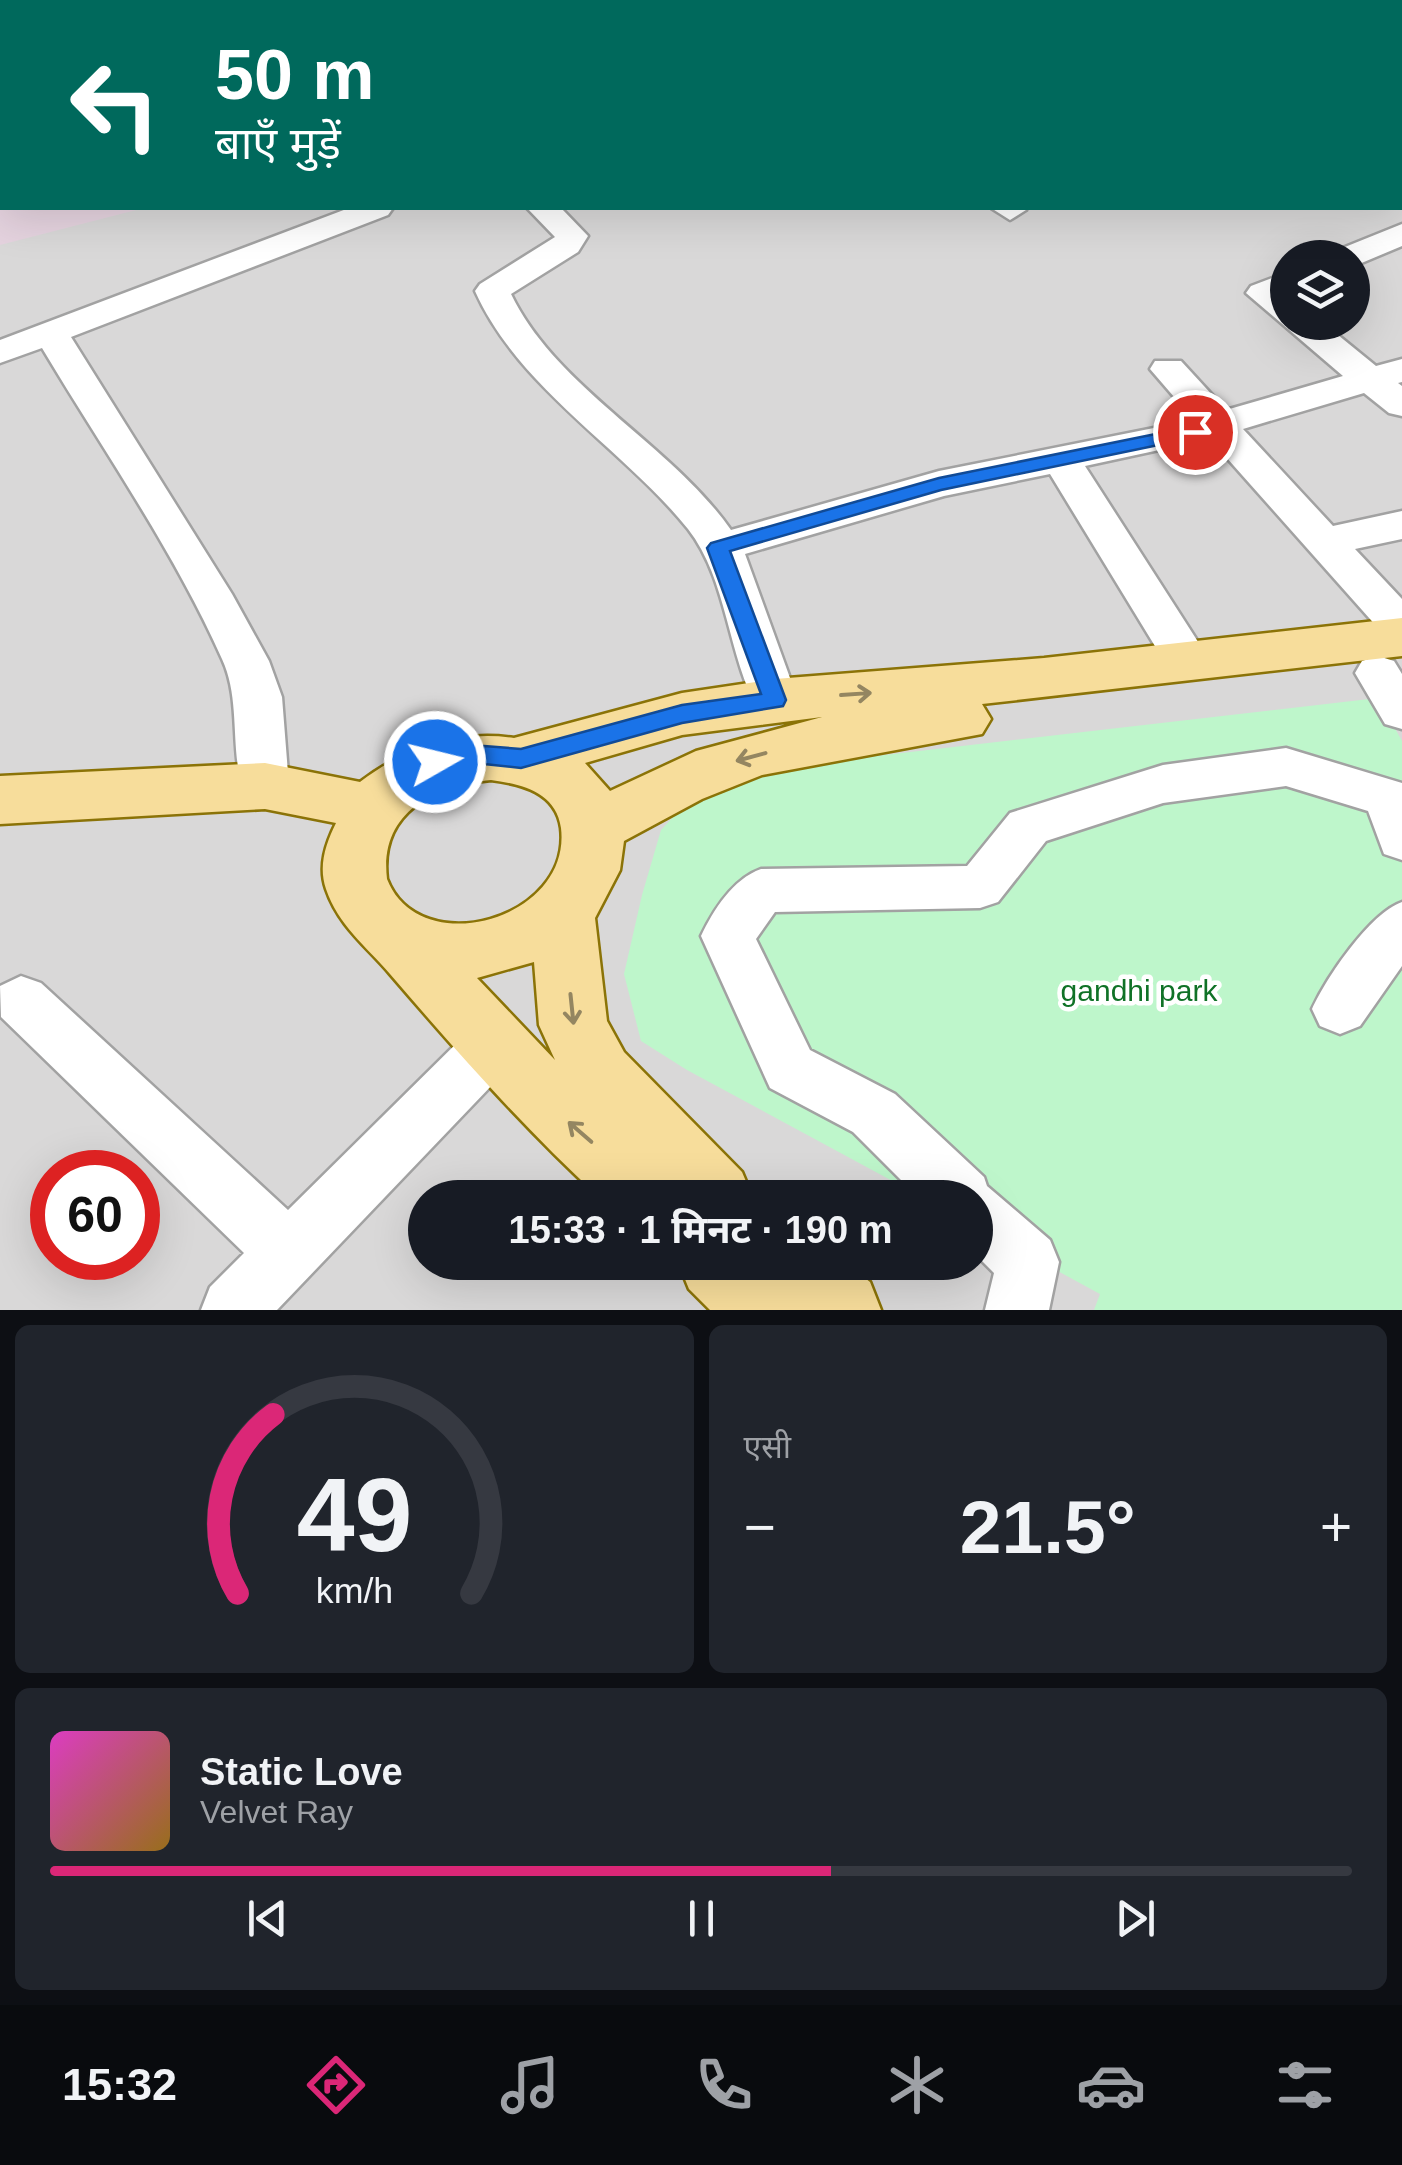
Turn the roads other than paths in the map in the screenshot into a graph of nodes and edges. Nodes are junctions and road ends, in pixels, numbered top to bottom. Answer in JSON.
{"nodes":[{"id":1,"x":372,"y":210,"type":"edge"},
{"id":2,"x":545,"y":210,"type":"edge"},
{"id":3,"x":1402,"y":234,"type":"edge"},
{"id":4,"x":1370,"y":248,"type":"edge"},
{"id":5,"x":53,"y":336,"type":"junction"},
{"id":6,"x":1329,"y":340,"type":"edge"},
{"id":7,"x":0,"y":352,"type":"edge"},
{"id":8,"x":1168,"y":369,"type":"dead end"},
{"id":9,"x":1385,"y":374,"type":"edge"},
{"id":10,"x":1402,"y":405,"type":"edge"},
{"id":11,"x":1206,"y":428,"type":"junction"},
{"id":12,"x":1061,"y":460,"type":"junction"},
{"id":13,"x":1402,"y":524,"type":"edge"},
{"id":14,"x":1324,"y":542,"type":"junction"},
{"id":15,"x":718,"y":548,"type":"junction"},
{"id":16,"x":1188,"y":662,"type":"junction"},
{"id":17,"x":1397,"y":664,"type":"edge"},
{"id":18,"x":775,"y":700,"type":"junction"},
{"id":19,"x":521,"y":758,"type":"junction"},
{"id":20,"x":265,"y":786,"type":"junction"},
{"id":21,"x":0,"y":800,"type":"edge"},
{"id":22,"x":372,"y":810,"type":"junction"},
{"id":23,"x":596,"y":827,"type":"junction"},
{"id":24,"x":1402,"y":840,"type":"edge"},
{"id":25,"x":562,"y":912,"type":"junction"},
{"id":26,"x":1402,"y":924,"type":"edge"},
{"id":27,"x":397,"y":935,"type":"junction"},
{"id":28,"x":21,"y":1000,"type":"dead end"},
{"id":29,"x":1340,"y":1009,"type":"dead end"},
{"id":30,"x":493,"y":1045,"type":"junction"},
{"id":31,"x":633,"y":1180,"type":"edge"},
{"id":32,"x":699,"y":1180,"type":"edge"},
{"id":33,"x":944,"y":1180,"type":"edge"},
{"id":34,"x":993,"y":1228,"type":"edge"},
{"id":35,"x":287,"y":1251,"type":"junction"},
{"id":36,"x":748,"y":1287,"type":"edge"},
{"id":37,"x":232,"y":1310,"type":"edge"},
{"id":38,"x":842,"y":1310,"type":"edge"},
{"id":39,"x":1017,"y":1310,"type":"edge"}],
"edges":[{"from":1,"to":5,"type":"street"},
{"from":2,"to":15,"type":"street"},
{"from":3,"to":4,"type":"street"},
{"from":5,"to":7,"type":"street"},
{"from":5,"to":20,"type":"street"},
{"from":6,"to":9,"type":"street"},
{"from":8,"to":11,"type":"street"},
{"from":9,"to":10,"type":"street"},
{"from":9,"to":11,"type":"street"},
{"from":11,"to":12,"type":"street"},
{"from":11,"to":14,"type":"street"},
{"from":12,"to":15,"type":"street"},
{"from":12,"to":16,"type":"street"},
{"from":13,"to":14,"type":"street"},
{"from":14,"to":17,"type":"street"},
{"from":15,"to":18,"type":"street"},
{"from":16,"to":17,"type":"main road"},
{"from":18,"to":16,"type":"main road","one_way":true},
{"from":17,"to":23,"type":"main road","one_way":true},
{"from":18,"to":19,"type":"main road"},
{"from":19,"to":22,"type":"main road"},
{"from":19,"to":23,"type":"main road"},
{"from":20,"to":21,"type":"main road"},
{"from":20,"to":22,"type":"main road"},
{"from":22,"to":27,"type":"main road"},
{"from":23,"to":25,"type":"main road"},
{"from":24,"to":33,"type":"street"},
{"from":25,"to":27,"type":"main road"},
{"from":25,"to":32,"type":"main road","one_way":true},
{"from":26,"to":29,"type":"street"},
{"from":27,"to":30,"type":"main road"},
{"from":28,"to":35,"type":"street"},
{"from":31,"to":30,"type":"main road","one_way":true},
{"from":30,"to":35,"type":"street"},
{"from":34,"to":39,"type":"street"},
{"from":35,"to":37,"type":"street"},
{"from":36,"to":38,"type":"main road"}]}
